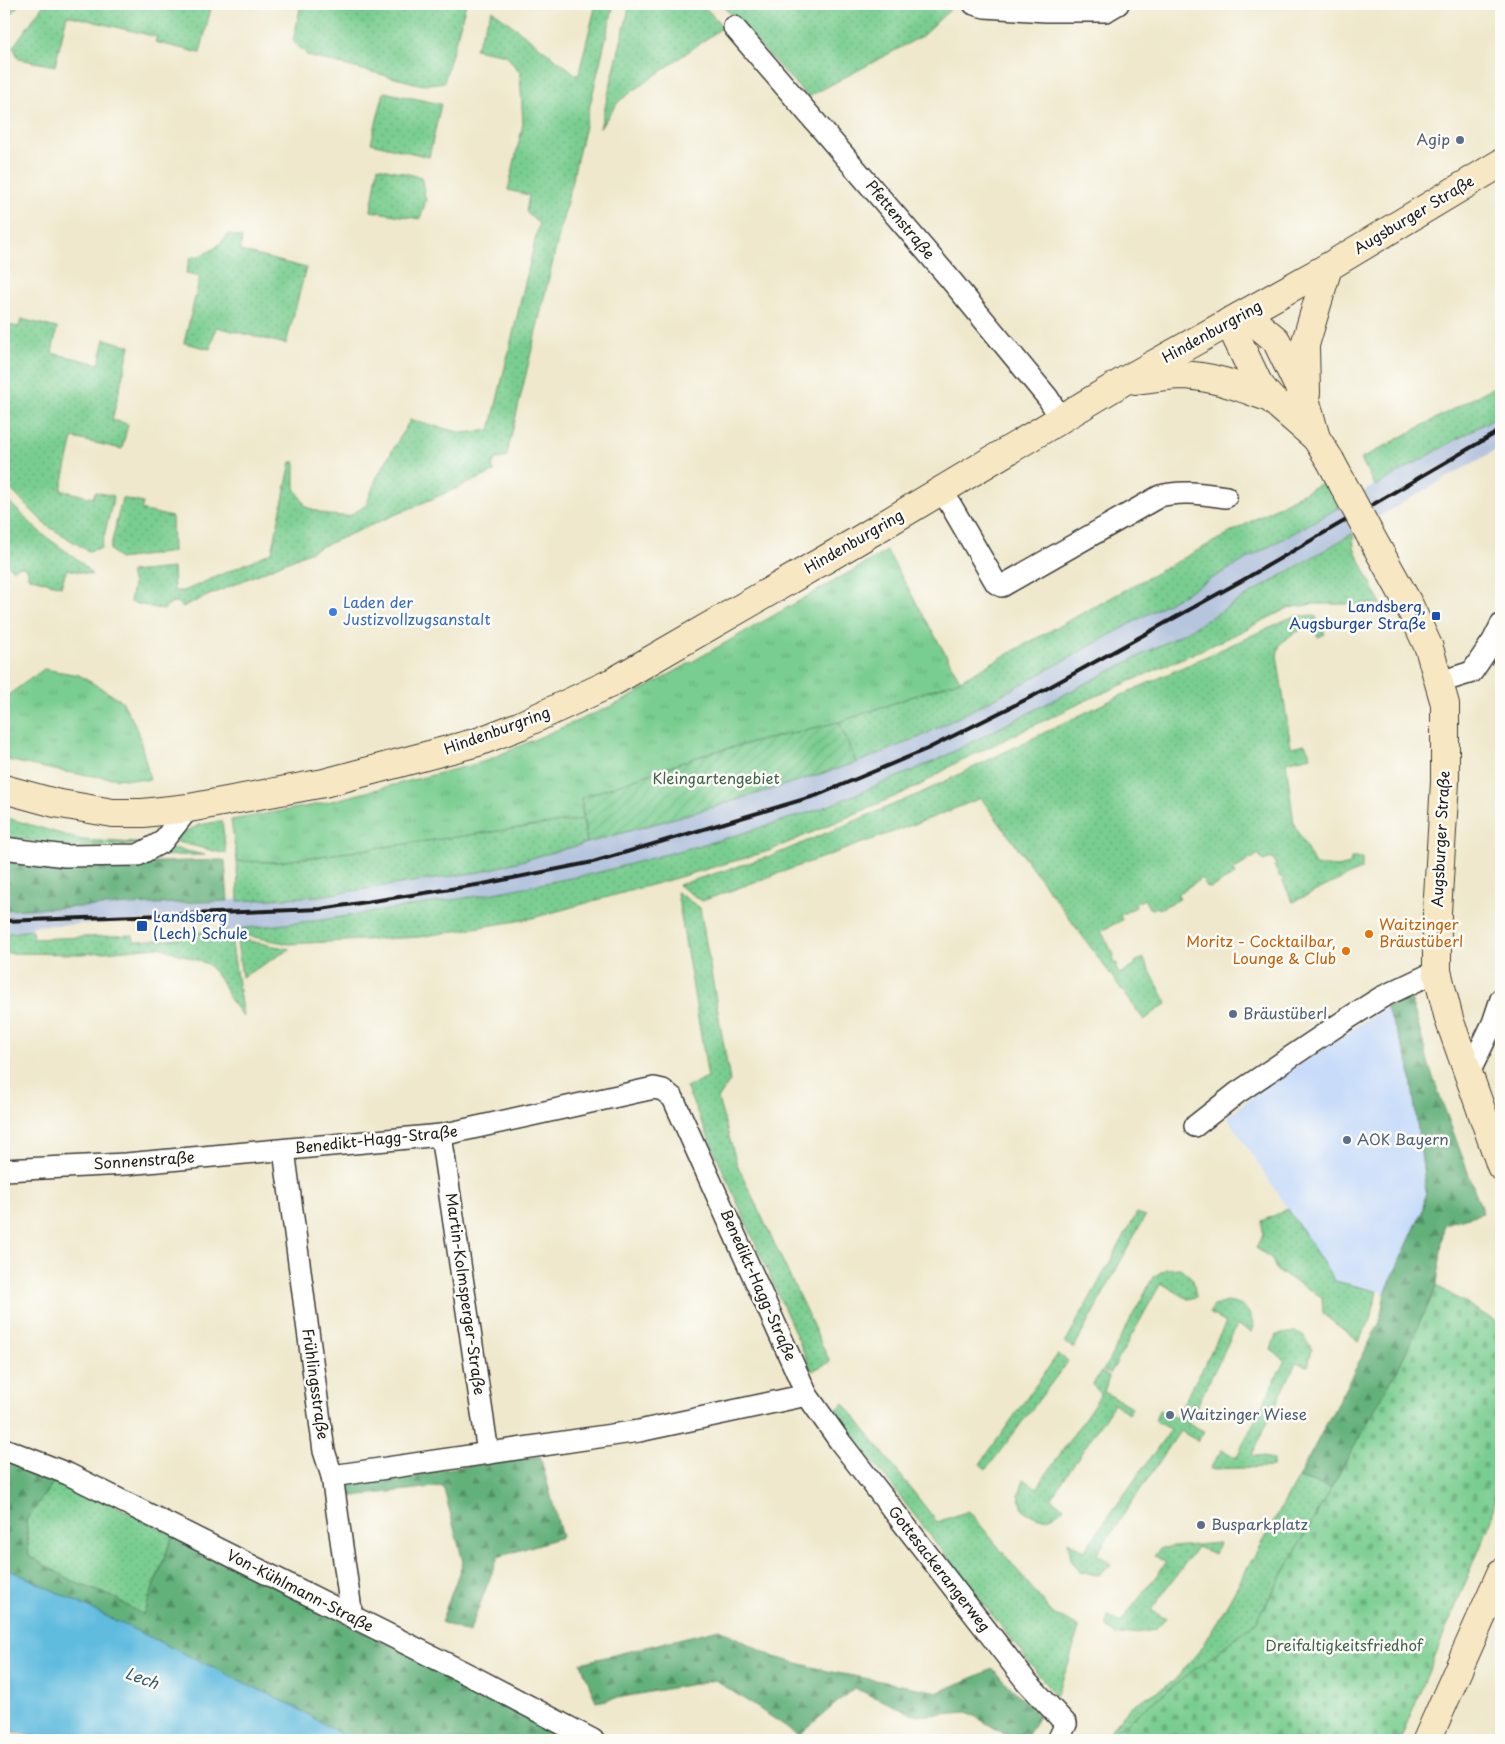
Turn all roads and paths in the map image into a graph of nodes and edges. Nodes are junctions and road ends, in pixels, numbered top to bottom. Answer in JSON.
{"nodes":[{"id":1,"x":974,"y":4,"type":"edge"},
{"id":2,"x":1118,"y":4,"type":"edge"},
{"id":3,"x":734,"y":27,"type":"dead end"},
{"id":4,"x":1501,"y":163,"type":"edge"},
{"id":5,"x":1328,"y":268,"type":"junction"},
{"id":6,"x":1234,"y":319,"type":"junction"},
{"id":7,"x":1124,"y":381,"type":"junction"},
{"id":8,"x":1270,"y":398,"type":"junction"},
{"id":9,"x":1306,"y":402,"type":"junction"},
{"id":10,"x":1061,"y":419,"type":"junction"},
{"id":11,"x":1323,"y":449,"type":"junction"},
{"id":12,"x":942,"y":490,"type":"junction"},
{"id":13,"x":1226,"y":497,"type":"dead end"},
{"id":14,"x":1501,"y":625,"type":"edge"},
{"id":15,"x":1440,"y":682,"type":"junction"},
{"id":16,"x":4,"y":788,"type":"edge"},
{"id":17,"x":189,"y":808,"type":"junction"},
{"id":18,"x":4,"y":848,"type":"edge"},
{"id":19,"x":1437,"y":971,"type":"junction"},
{"id":20,"x":1501,"y":999,"type":"edge"},
{"id":21,"x":1468,"y":1076,"type":"junction"},
{"id":22,"x":1196,"y":1126,"type":"dead end"},
{"id":23,"x":441,"y":1135,"type":"junction"},
{"id":24,"x":284,"y":1150,"type":"junction"},
{"id":25,"x":1501,"y":1166,"type":"edge"},
{"id":26,"x":4,"y":1170,"type":"edge"},
{"id":27,"x":807,"y":1395,"type":"junction"},
{"id":28,"x":4,"y":1449,"type":"edge"},
{"id":29,"x":488,"y":1452,"type":"junction"},
{"id":30,"x":332,"y":1476,"type":"junction"},
{"id":31,"x":1501,"y":1573,"type":"edge"},
{"id":32,"x":352,"y":1617,"type":"junction"},
{"id":33,"x":593,"y":1740,"type":"edge"},
{"id":34,"x":1058,"y":1740,"type":"edge"},
{"id":35,"x":1427,"y":1740,"type":"edge"}],
"edges":[{"from":1,"to":2,"type":"street"},
{"from":3,"to":10,"type":"street","name":"Pfettenstraße"},
{"from":4,"to":5,"type":"main road","name":"Augsburger Straße"},
{"from":5,"to":6,"type":"main road","name":"Hindenburgring"},
{"from":5,"to":9,"type":"main road"},
{"from":6,"to":7,"type":"main road","name":"Hindenburgring"},
{"from":6,"to":8,"type":"main road"},
{"from":6,"to":9,"type":"main road"},
{"from":7,"to":8,"type":"main road"},
{"from":7,"to":10,"type":"main road","name":"Hindenburgring"},
{"from":8,"to":11,"type":"main road"},
{"from":9,"to":11,"type":"main road"},
{"from":10,"to":12,"type":"main road","name":"Hindenburgring"},
{"from":11,"to":15,"type":"main road","name":"Augsburger Straße","bridge":true},
{"from":12,"to":13,"type":"street"},
{"from":12,"to":17,"type":"main road","name":"Hindenburgring"},
{"from":14,"to":15,"type":"street"},
{"from":15,"to":19,"type":"main road","name":"Augsburger Straße"},
{"from":16,"to":17,"type":"main road","name":"Hindenburgring"},
{"from":17,"to":18,"type":"street"},
{"from":19,"to":21,"type":"main road","name":"Augsburger Straße"},
{"from":19,"to":22,"type":"street"},
{"from":20,"to":21,"type":"street"},
{"from":21,"to":25,"type":"main road","name":"Augsburger Straße"},
{"from":23,"to":24,"type":"street","name":"Benedikt-Hagg-Straße"},
{"from":23,"to":27,"type":"street","name":"Benedikt-Hagg-Straße"},
{"from":23,"to":29,"type":"street","name":"Martin-Kolmsperger-Straße"},
{"from":24,"to":26,"type":"street","name":"Sonnenstraße"},
{"from":24,"to":30,"type":"street","name":"Frühlingsstraße"},
{"from":27,"to":29,"type":"street"},
{"from":27,"to":34,"type":"street","name":"Gottesackerangerweg"},
{"from":28,"to":32,"type":"street","name":"Von-Kühlmann-Straße"},
{"from":29,"to":30,"type":"street"},
{"from":30,"to":32,"type":"street","name":"Frühlingsstraße"},
{"from":31,"to":35,"type":"main road"},
{"from":32,"to":33,"type":"street","name":"Von-Kühlmann-Straße"}]}
